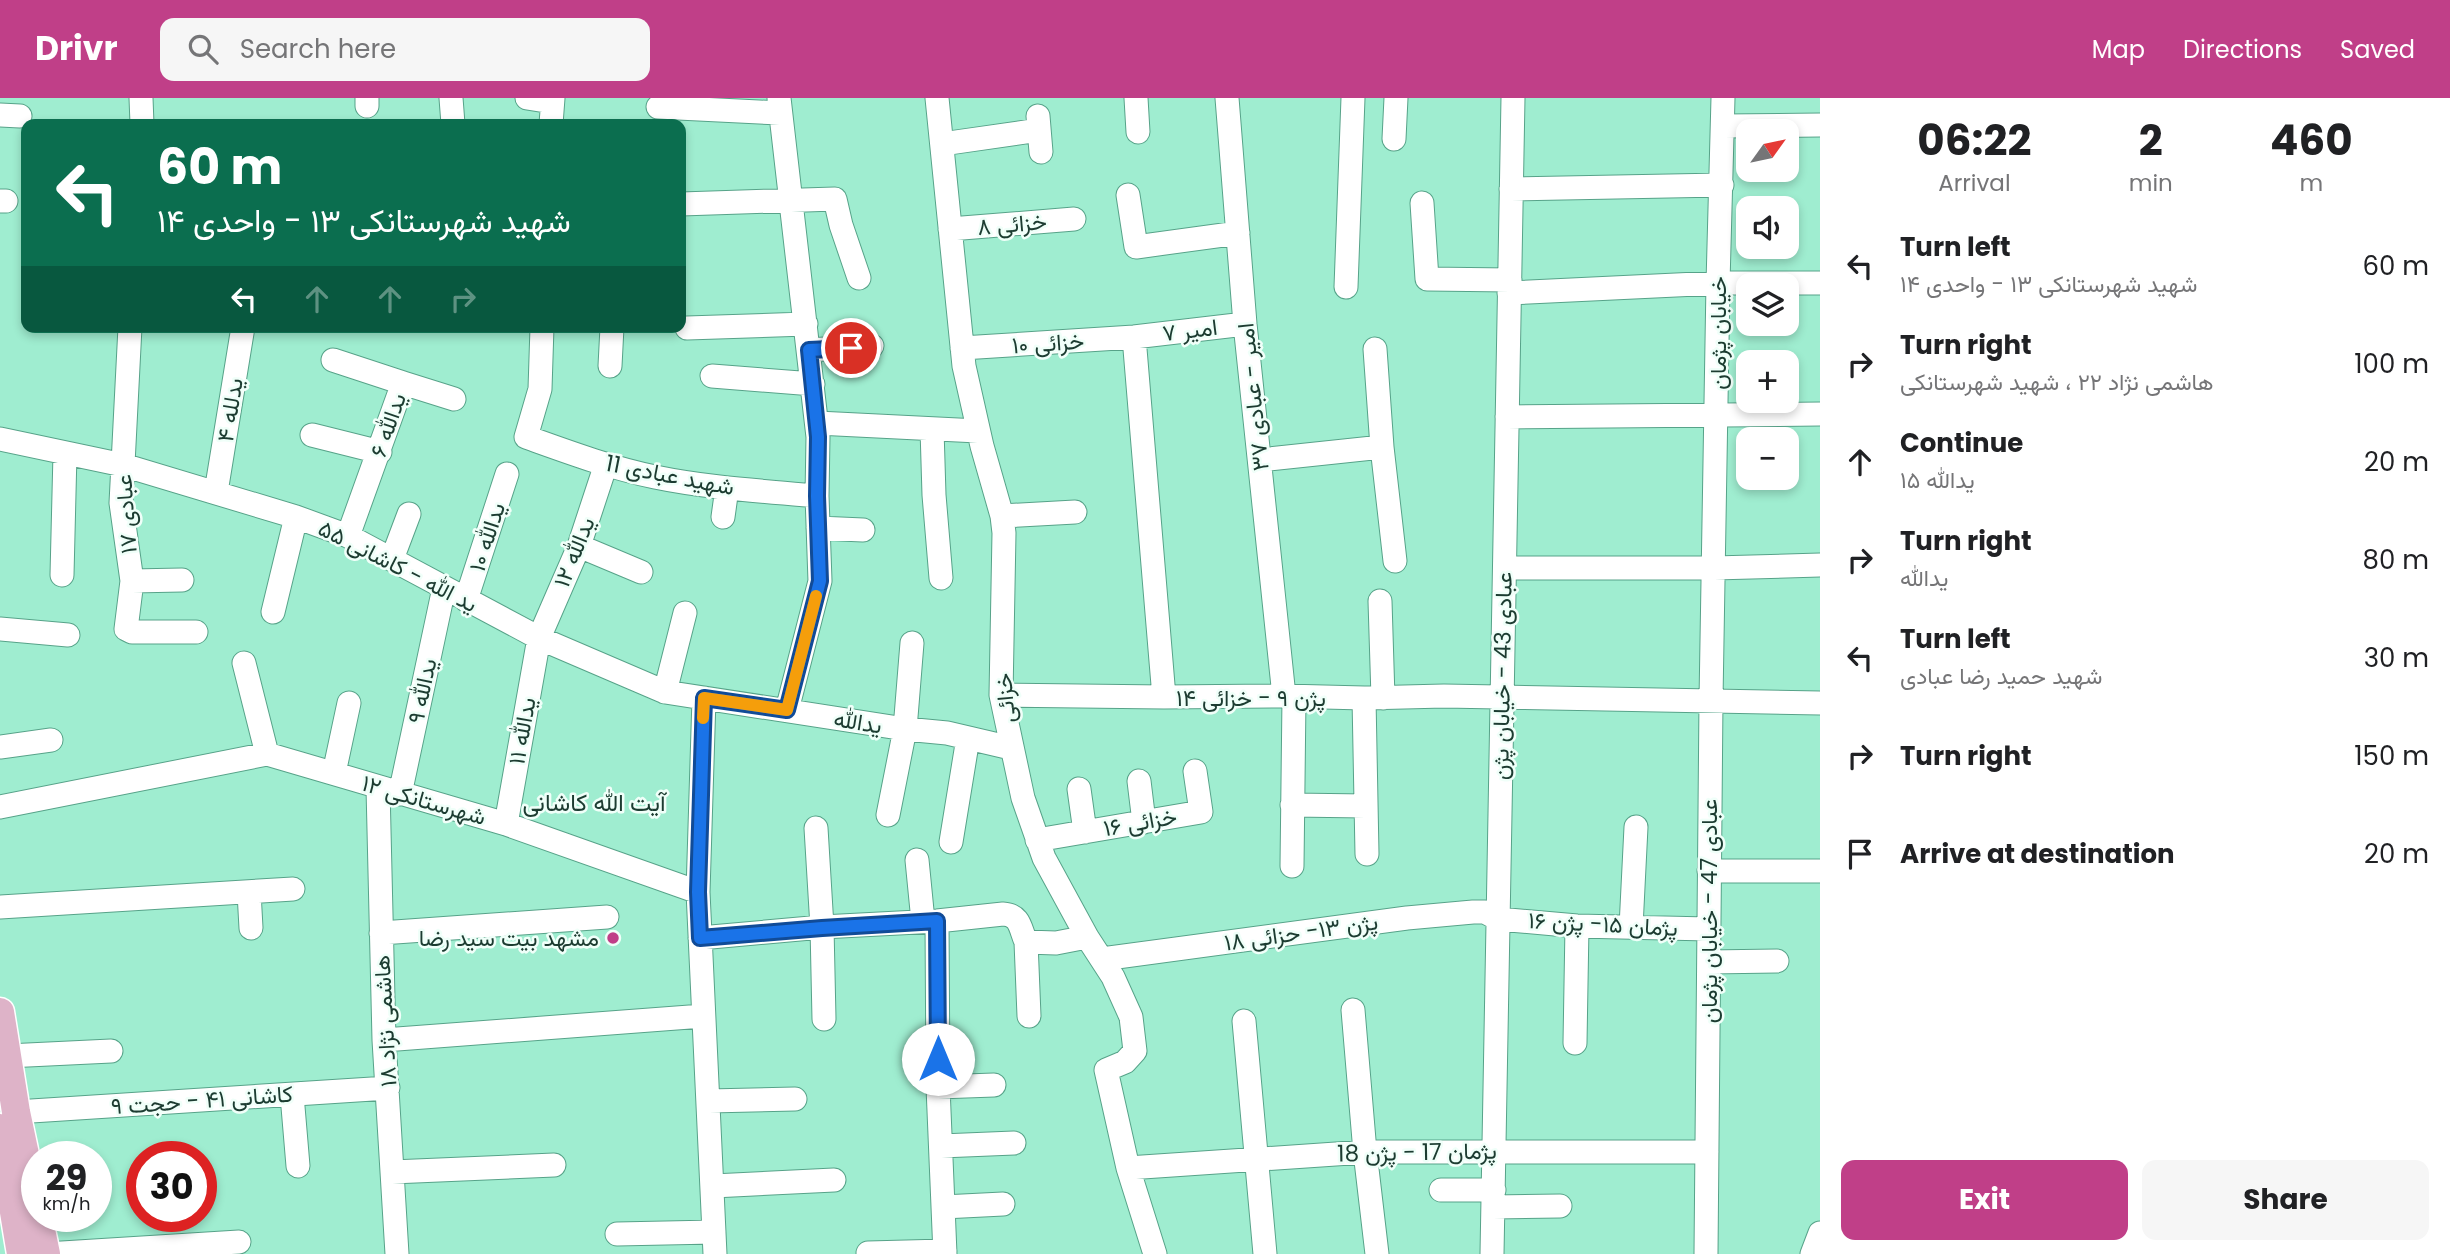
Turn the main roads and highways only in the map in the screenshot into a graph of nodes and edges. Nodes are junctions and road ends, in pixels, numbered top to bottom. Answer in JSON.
{"nodes":[{"id":1,"x":0,"y":1012,"type":"edge"},
{"id":2,"x":5,"y":1118,"type":"edge"},
{"id":3,"x":42,"y":1236,"type":"edge"},
{"id":4,"x":0,"y":1247,"type":"edge"},
{"id":5,"x":21,"y":1254,"type":"edge"}],
"edges":[{"from":1,"to":2,"type":"main road"},
{"from":2,"to":3,"type":"main road"},
{"from":2,"to":5,"type":"main road"},
{"from":3,"to":4,"type":"main road"}]}
